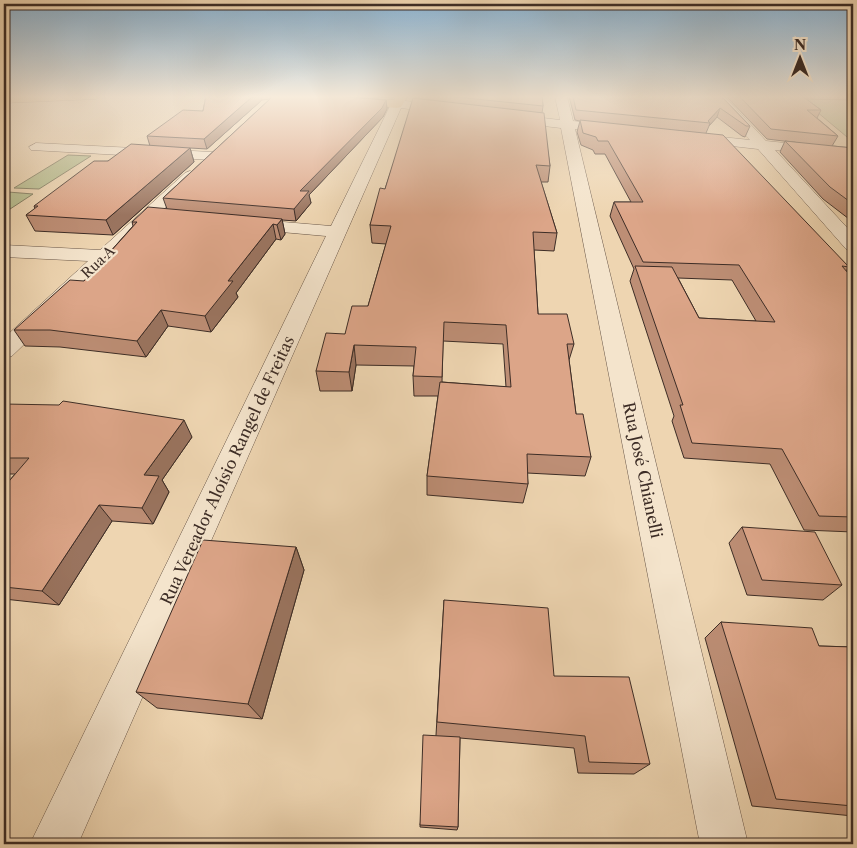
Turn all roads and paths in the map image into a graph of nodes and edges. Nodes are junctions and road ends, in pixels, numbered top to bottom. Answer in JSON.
{"nodes":[{"id":1,"x":382,"y":136,"type":"edge"},
{"id":2,"x":569,"y":136,"type":"edge"},
{"id":3,"x":676,"y":136,"type":"edge"},
{"id":4,"x":754,"y":136,"type":"edge"},
{"id":5,"x":225,"y":143,"type":"edge"},
{"id":6,"x":764,"y":146,"type":"junction"},
{"id":7,"x":36,"y":147,"type":"dead end"},
{"id":8,"x":853,"y":154,"type":"edge"},
{"id":9,"x":212,"y":156,"type":"junction"},
{"id":10,"x":150,"y":215,"type":"junction"},
{"id":11,"x":170,"y":217,"type":"edge"},
{"id":12,"x":227,"y":222,"type":"edge"},
{"id":13,"x":337,"y":232,"type":"junction"},
{"id":14,"x":853,"y":245,"type":"edge"},
{"id":15,"x":4,"y":251,"type":"edge"},
{"id":16,"x":103,"y":256,"type":"junction"},
{"id":17,"x":4,"y":351,"type":"edge"},
{"id":18,"x":54,"y":844,"type":"edge"},
{"id":19,"x":724,"y":844,"type":"edge"}],
"edges":[{"from":1,"to":13,"type":"street","name":"Rua Vereador Aloísio Rangel de Freitas"},
{"from":2,"to":19,"type":"street","name":"Rua José Chianelli"},
{"from":3,"to":6,"type":"street"},
{"from":4,"to":6,"type":"street"},
{"from":5,"to":9,"type":"street","name":"Rua A"},
{"from":6,"to":8,"type":"street"},
{"from":6,"to":14,"type":"street"},
{"from":7,"to":9,"type":"street"},
{"from":9,"to":10,"type":"street","name":"Rua A"},
{"from":10,"to":11,"type":"street"},
{"from":10,"to":16,"type":"street","name":"Rua A"},
{"from":12,"to":13,"type":"street"},
{"from":13,"to":18,"type":"street","name":"Rua Vereador Aloísio Rangel de Freitas"},
{"from":15,"to":16,"type":"street"},
{"from":16,"to":17,"type":"street","name":"Rua A"}]}
